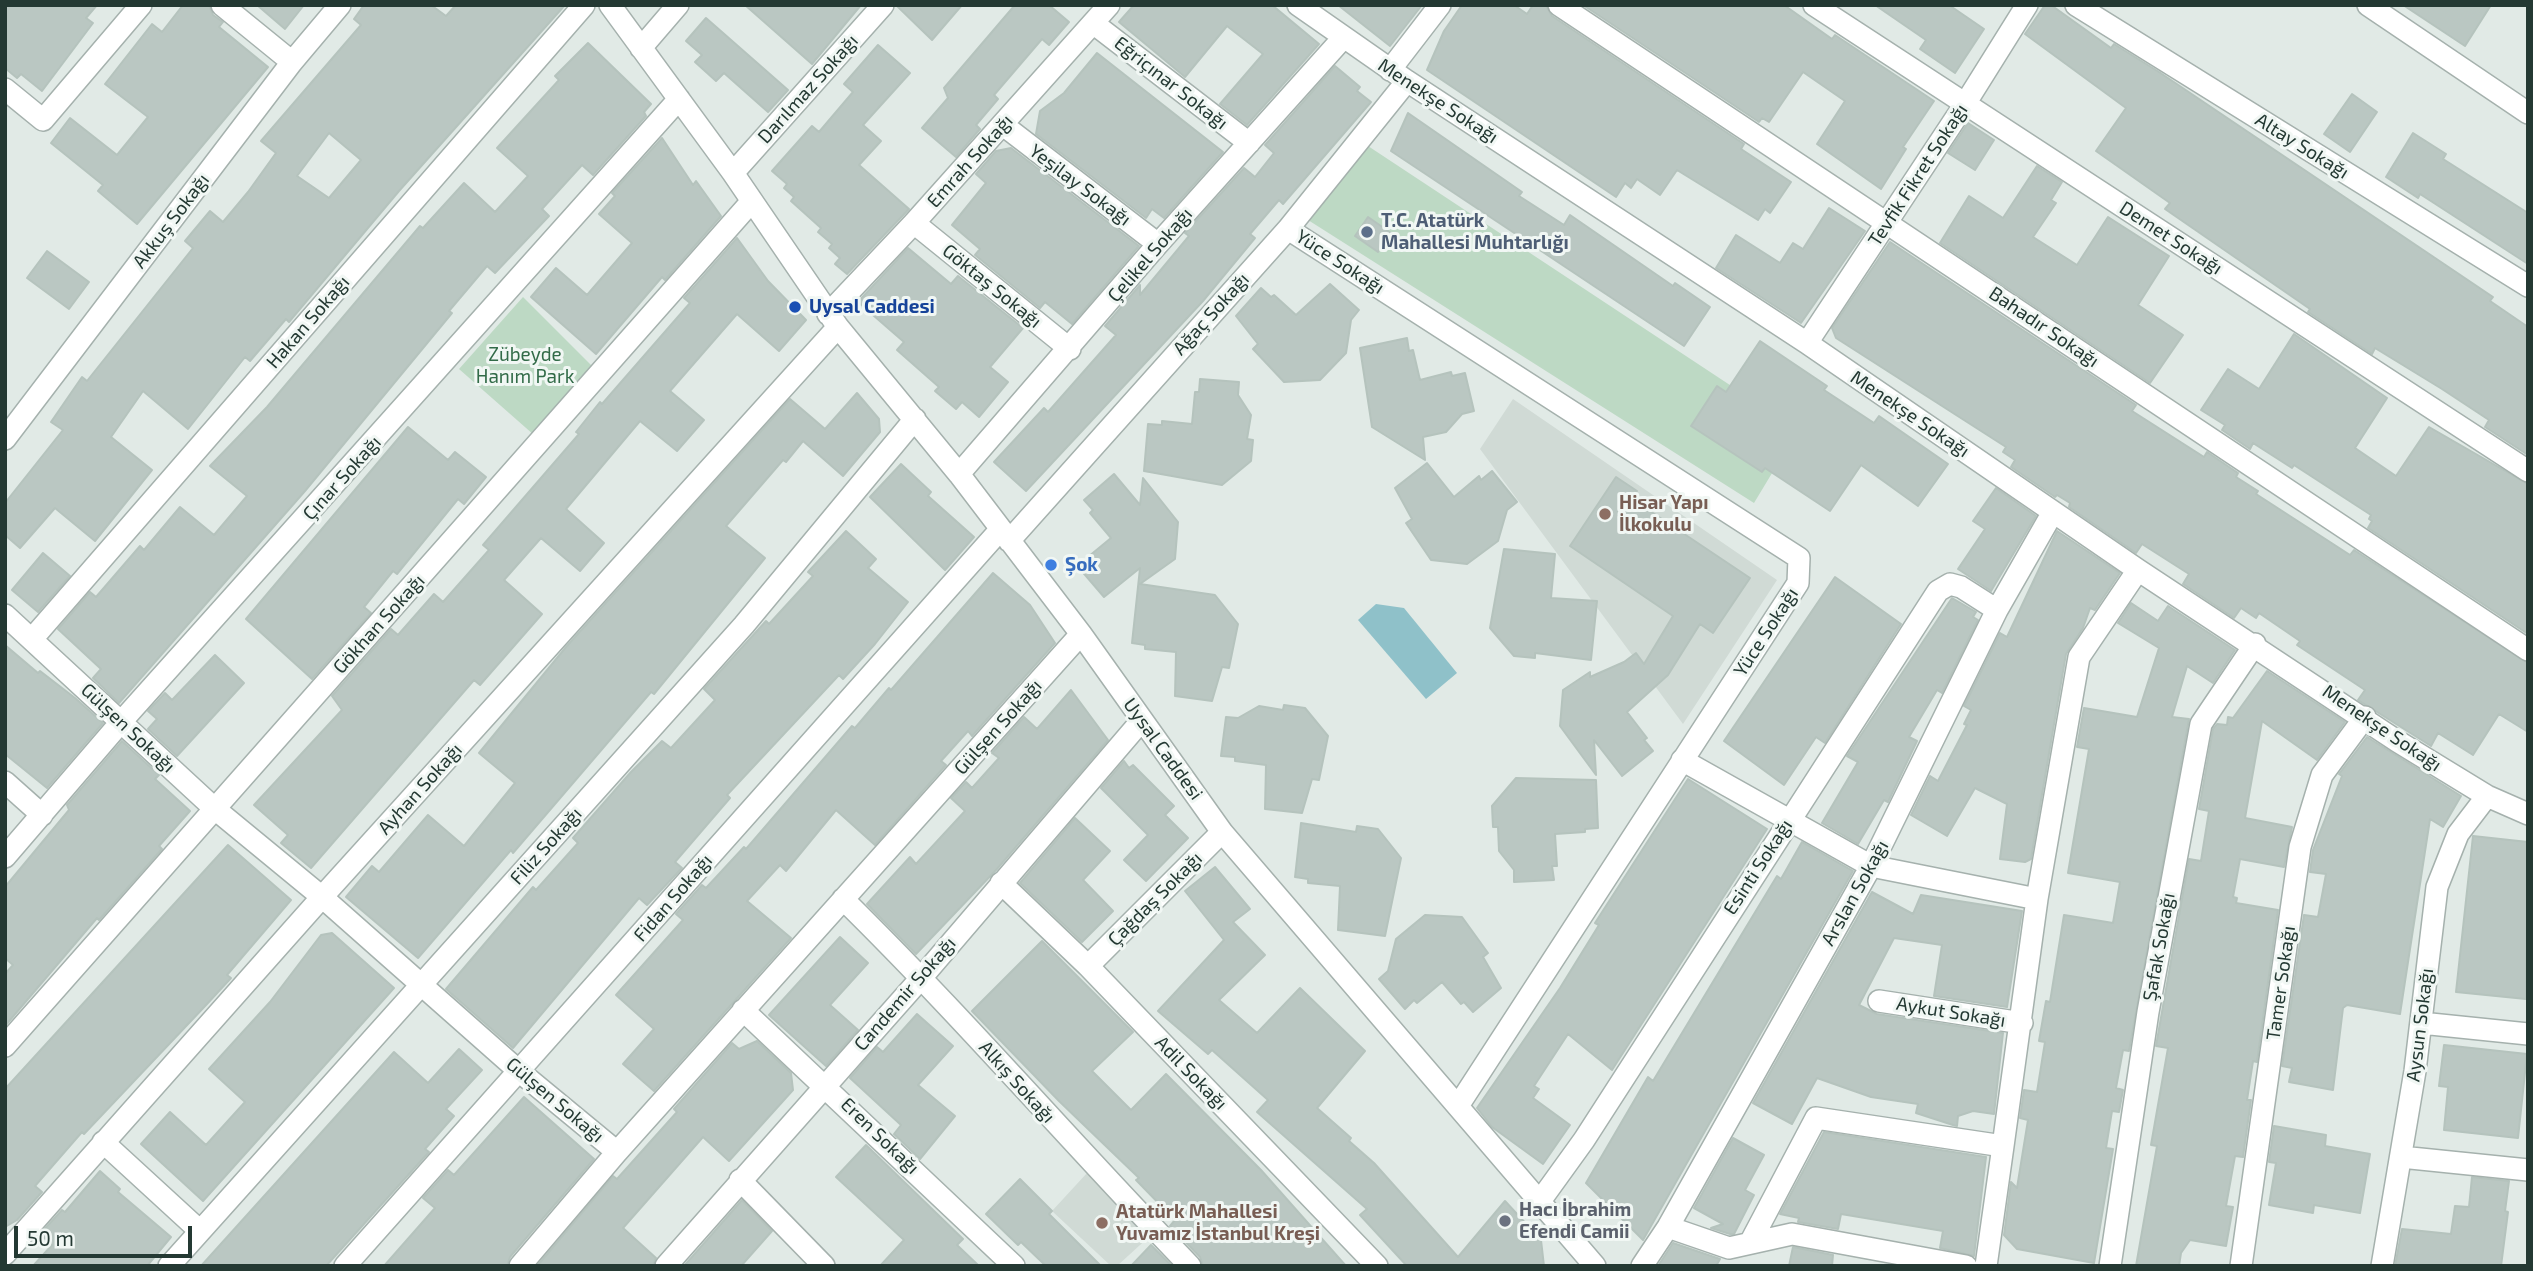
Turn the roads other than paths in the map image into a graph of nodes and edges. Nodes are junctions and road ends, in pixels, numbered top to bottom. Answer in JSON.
{"nodes":[{"id":1,"x":141,"y":5,"type":"edge"},
{"id":2,"x":222,"y":5,"type":"edge"},
{"id":3,"x":340,"y":5,"type":"edge"},
{"id":4,"x":584,"y":5,"type":"edge"},
{"id":5,"x":610,"y":5,"type":"edge"},
{"id":6,"x":678,"y":5,"type":"edge"},
{"id":7,"x":883,"y":5,"type":"edge"},
{"id":8,"x":1109,"y":5,"type":"edge"},
{"id":9,"x":1298,"y":5,"type":"edge"},
{"id":10,"x":1440,"y":5,"type":"edge"},
{"id":11,"x":1559,"y":5,"type":"edge"},
{"id":12,"x":1814,"y":5,"type":"edge"},
{"id":13,"x":2026,"y":5,"type":"edge"},
{"id":14,"x":2076,"y":5,"type":"edge"},
{"id":15,"x":2368,"y":5,"type":"edge"},
{"id":16,"x":1093,"y":23,"type":"junction"},
{"id":17,"x":1343,"y":38,"type":"junction"},
{"id":18,"x":641,"y":48,"type":"junction"},
{"id":19,"x":292,"y":62,"type":"junction"},
{"id":20,"x":1398,"y":76,"type":"junction"},
{"id":21,"x":5,"y":89,"type":"edge"},
{"id":22,"x":679,"y":99,"type":"junction"},
{"id":23,"x":1965,"y":104,"type":"junction"},
{"id":24,"x":2528,"y":113,"type":"edge"},
{"id":25,"x":1003,"y":125,"type":"junction"},
{"id":26,"x":1249,"y":143,"type":"junction"},
{"id":27,"x":733,"y":173,"type":"junction"},
{"id":28,"x":752,"y":201,"type":"junction"},
{"id":29,"x":1888,"y":221,"type":"junction"},
{"id":30,"x":914,"y":223,"type":"junction"},
{"id":31,"x":1288,"y":229,"type":"junction"},
{"id":32,"x":1158,"y":244,"type":"junction"},
{"id":33,"x":2528,"y":286,"type":"edge"},
{"id":34,"x":833,"y":321,"type":"junction"},
{"id":35,"x":1807,"y":343,"type":"junction"},
{"id":36,"x":1070,"y":348,"type":"junction"},
{"id":37,"x":915,"y":419,"type":"junction"},
{"id":38,"x":5,"y":439,"type":"edge"},
{"id":39,"x":2528,"y":471,"type":"edge"},
{"id":40,"x":959,"y":474,"type":"junction"},
{"id":41,"x":2053,"y":512,"type":"junction"},
{"id":42,"x":1005,"y":536,"type":"junction"},
{"id":43,"x":2138,"y":570,"type":"junction"},
{"id":44,"x":1997,"y":610,"type":"junction"},
{"id":45,"x":5,"y":615,"type":"edge"},
{"id":46,"x":1081,"y":634,"type":"junction"},
{"id":47,"x":32,"y":639,"type":"junction"},
{"id":48,"x":2255,"y":644,"type":"junction"},
{"id":49,"x":2528,"y":650,"type":"edge"},
{"id":50,"x":2365,"y":717,"type":"junction"},
{"id":51,"x":1142,"y":720,"type":"junction"},
{"id":52,"x":121,"y":722,"type":"junction"},
{"id":53,"x":1682,"y":760,"type":"junction"},
{"id":54,"x":5,"y":782,"type":"edge"},
{"id":55,"x":2487,"y":796,"type":"junction"},
{"id":56,"x":215,"y":809,"type":"junction"},
{"id":57,"x":2528,"y":814,"type":"edge"},
{"id":58,"x":42,"y":815,"type":"junction"},
{"id":59,"x":1789,"y":819,"type":"junction"},
{"id":60,"x":1222,"y":832,"type":"junction"},
{"id":61,"x":5,"y":857,"type":"edge"},
{"id":62,"x":1871,"y":866,"type":"junction"},
{"id":63,"x":1001,"y":883,"type":"junction"},
{"id":64,"x":322,"y":897,"type":"junction"},
{"id":65,"x":843,"y":899,"type":"junction"},
{"id":66,"x":2037,"y":899,"type":"junction"},
{"id":67,"x":1088,"y":966,"type":"junction"},
{"id":68,"x":922,"y":977,"type":"junction"},
{"id":69,"x":421,"y":985,"type":"junction"},
{"id":70,"x":1880,"y":1001,"type":"dead end"},
{"id":71,"x":743,"y":1010,"type":"junction"},
{"id":72,"x":2022,"y":1023,"type":"junction"},
{"id":73,"x":2421,"y":1023,"type":"junction"},
{"id":74,"x":2528,"y":1034,"type":"edge"},
{"id":75,"x":5,"y":1046,"type":"edge"},
{"id":76,"x":520,"y":1072,"type":"junction"},
{"id":77,"x":826,"y":1085,"type":"junction"},
{"id":78,"x":1458,"y":1106,"type":"junction"},
{"id":79,"x":103,"y":1142,"type":"junction"},
{"id":80,"x":2003,"y":1146,"type":"junction"},
{"id":81,"x":617,"y":1152,"type":"junction"},
{"id":82,"x":2401,"y":1157,"type":"junction"},
{"id":83,"x":2528,"y":1170,"type":"edge"},
{"id":84,"x":740,"y":1180,"type":"junction"},
{"id":85,"x":1540,"y":1201,"type":"junction"},
{"id":86,"x":1668,"y":1227,"type":"junction"},
{"id":87,"x":200,"y":1231,"type":"junction"},
{"id":88,"x":1750,"y":1243,"type":"junction"},
{"id":89,"x":5,"y":1254,"type":"edge"},
{"id":90,"x":169,"y":1266,"type":"edge"},
{"id":91,"x":345,"y":1266,"type":"edge"},
{"id":92,"x":520,"y":1266,"type":"edge"},
{"id":93,"x":666,"y":1266,"type":"edge"},
{"id":94,"x":824,"y":1266,"type":"edge"},
{"id":95,"x":1014,"y":1266,"type":"edge"},
{"id":96,"x":1190,"y":1266,"type":"edge"},
{"id":97,"x":1377,"y":1266,"type":"edge"},
{"id":98,"x":1595,"y":1266,"type":"edge"},
{"id":99,"x":1642,"y":1266,"type":"edge"},
{"id":100,"x":1966,"y":1266,"type":"edge"},
{"id":101,"x":1986,"y":1266,"type":"edge"},
{"id":102,"x":2110,"y":1266,"type":"edge"},
{"id":103,"x":2241,"y":1266,"type":"edge"},
{"id":104,"x":2382,"y":1266,"type":"edge"}],
"edges":[{"from":1,"to":21,"type":"street"},
{"from":2,"to":19,"type":"street"},
{"from":3,"to":19,"type":"street","name":"Akkuş Sokağı"},
{"from":4,"to":47,"type":"street","name":"Hakan Sokağı"},
{"from":5,"to":18,"type":"street","name":"Uysal Caddesi"},
{"from":6,"to":18,"type":"street"},
{"from":7,"to":27,"type":"street","name":"Darılmaz Sokağı"},
{"from":8,"to":16,"type":"street","name":"Emrah Sokağı"},
{"from":9,"to":17,"type":"street","name":"Menekşe Sokağı"},
{"from":10,"to":20,"type":"street","name":"Ağaç Sokağı"},
{"from":11,"to":29,"type":"street","name":"Bahadır Sokağı"},
{"from":12,"to":23,"type":"street","name":"Demet Sokağı"},
{"from":13,"to":23,"type":"street","name":"Tevfik Fikret Sokağı"},
{"from":14,"to":33,"type":"street","name":"Altay Sokağı"},
{"from":15,"to":24,"type":"street"},
{"from":16,"to":25,"type":"street","name":"Emrah Sokağı"},
{"from":16,"to":26,"type":"street","name":"Eğriçınar Sokağı"},
{"from":17,"to":20,"type":"street","name":"Menekşe Sokağı"},
{"from":17,"to":26,"type":"street","name":"Çelikel Sokağı"},
{"from":18,"to":22,"type":"street","name":"Uysal Caddesi"},
{"from":19,"to":38,"type":"street","name":"Akkuş Sokağı"},
{"from":20,"to":31,"type":"street","name":"Ağaç Sokağı"},
{"from":20,"to":35,"type":"street","name":"Menekşe Sokağı"},
{"from":22,"to":27,"type":"street","name":"Uysal Caddesi"},
{"from":22,"to":52,"type":"street","name":"Çınar Sokağı"},
{"from":23,"to":29,"type":"street","name":"Tevfik Fikret Sokağı"},
{"from":23,"to":39,"type":"street","name":"Demet Sokağı"},
{"from":25,"to":30,"type":"street","name":"Emrah Sokağı"},
{"from":25,"to":32,"type":"street","name":"Yeşilay Sokağı"},
{"from":26,"to":32,"type":"street","name":"Çelikel Sokağı"},
{"from":27,"to":28,"type":"street","name":"Uysal Caddesi"},
{"from":28,"to":34,"type":"street","name":"Uysal Caddesi"},
{"from":28,"to":56,"type":"street","name":"Gökhan Sokağı"},
{"from":29,"to":35,"type":"street","name":"Tevfik Fikret Sokağı"},
{"from":29,"to":49,"type":"street","name":"Bahadır Sokağı"},
{"from":30,"to":34,"type":"street","name":"Emrah Sokağı"},
{"from":30,"to":36,"type":"street","name":"Göktaş Sokağı"},
{"from":31,"to":42,"type":"street","name":"Ağaç Sokağı"},
{"from":31,"to":53,"type":"street","name":"Yüce Sokağı"},
{"from":32,"to":36,"type":"street","name":"Çelikel Sokağı"},
{"from":34,"to":37,"type":"street","name":"Uysal Caddesi"},
{"from":34,"to":64,"type":"street","name":"Ayhan Sokağı"},
{"from":35,"to":41,"type":"street","name":"Menekşe Sokağı"},
{"from":36,"to":40,"type":"street","name":"Çelikel Sokağı"},
{"from":37,"to":40,"type":"street","name":"Uysal Caddesi"},
{"from":37,"to":69,"type":"street","name":"Filiz Sokağı"},
{"from":40,"to":42,"type":"street","name":"Uysal Caddesi"},
{"from":41,"to":43,"type":"street","name":"Menekşe Sokağı"},
{"from":41,"to":44,"type":"street","name":"Arslan Sokağı"},
{"from":42,"to":46,"type":"street","name":"Uysal Caddesi"},
{"from":42,"to":76,"type":"street","name":"Fidan Sokağı"},
{"from":43,"to":48,"type":"street","name":"Menekşe Sokağı"},
{"from":43,"to":66,"type":"street"},
{"from":44,"to":59,"type":"street","name":"Esinti Sokağı"},
{"from":44,"to":62,"type":"street","name":"Arslan Sokağı"},
{"from":45,"to":47,"type":"street","name":"Gülşen Sokağı"},
{"from":46,"to":51,"type":"street","name":"Uysal Caddesi"},
{"from":46,"to":65,"type":"street","name":"Gülşen Sokağı"},
{"from":47,"to":52,"type":"street","name":"Gülşen Sokağı"},
{"from":48,"to":50,"type":"street","name":"Menekşe Sokağı"},
{"from":48,"to":102,"type":"street","name":"Şafak Sokağı"},
{"from":50,"to":55,"type":"street","name":"Menekşe Sokağı"},
{"from":50,"to":103,"type":"street","name":"Tamer Sokağı"},
{"from":51,"to":60,"type":"street","name":"Uysal Caddesi"},
{"from":51,"to":63,"type":"street","name":"Candemir Sokağı"},
{"from":52,"to":56,"type":"street","name":"Gülşen Sokağı"},
{"from":52,"to":58,"type":"street","name":"Çınar Sokağı"},
{"from":53,"to":59,"type":"street"},
{"from":53,"to":78,"type":"street","name":"Yüce Sokağı"},
{"from":54,"to":58,"type":"street"},
{"from":55,"to":57,"type":"street","name":"Menekşe Sokağı"},
{"from":55,"to":73,"type":"street","name":"Aysun Sokağı"},
{"from":56,"to":64,"type":"street","name":"Gülşen Sokağı"},
{"from":56,"to":75,"type":"street","name":"Gökhan Sokağı"},
{"from":58,"to":61,"type":"street","name":"Çınar Sokağı"},
{"from":59,"to":62,"type":"street"},
{"from":59,"to":85,"type":"street","name":"Esinti Sokağı"},
{"from":60,"to":67,"type":"street","name":"Çağdaş Sokağı"},
{"from":60,"to":78,"type":"street","name":"Uysal Caddesi"},
{"from":62,"to":66,"type":"street"},
{"from":62,"to":86,"type":"street","name":"Arslan Sokağı"},
{"from":63,"to":67,"type":"street","name":"Adil Sokağı"},
{"from":63,"to":68,"type":"street","name":"Candemir Sokağı"},
{"from":64,"to":69,"type":"street","name":"Gülşen Sokağı"},
{"from":64,"to":79,"type":"street","name":"Ayhan Sokağı"},
{"from":65,"to":68,"type":"street","name":"Alkış Sokağı"},
{"from":65,"to":71,"type":"street","name":"Gülşen Sokağı"},
{"from":66,"to":72,"type":"street"},
{"from":67,"to":97,"type":"street","name":"Adil Sokağı"},
{"from":68,"to":77,"type":"street","name":"Candemir Sokağı"},
{"from":68,"to":96,"type":"street","name":"Alkış Sokağı"},
{"from":69,"to":76,"type":"street","name":"Gülşen Sokağı"},
{"from":69,"to":87,"type":"street","name":"Filiz Sokağı"},
{"from":70,"to":72,"type":"street","name":"Aykut Sokağı"},
{"from":71,"to":77,"type":"street","name":"Eren Sokağı"},
{"from":71,"to":81,"type":"street","name":"Gülşen Sokağı"},
{"from":72,"to":80,"type":"street"},
{"from":73,"to":74,"type":"street"},
{"from":73,"to":82,"type":"street","name":"Aysun Sokağı"},
{"from":76,"to":81,"type":"street","name":"Gülşen Sokağı"},
{"from":76,"to":91,"type":"street","name":"Fidan Sokağı"},
{"from":77,"to":84,"type":"street","name":"Candemir Sokağı"},
{"from":77,"to":95,"type":"street","name":"Eren Sokağı"},
{"from":78,"to":85,"type":"street","name":"Uysal Caddesi"},
{"from":79,"to":87,"type":"street"},
{"from":79,"to":89,"type":"street","name":"Ayhan Sokağı"},
{"from":80,"to":88,"type":"street"},
{"from":80,"to":101,"type":"street"},
{"from":81,"to":92,"type":"street"},
{"from":82,"to":83,"type":"street"},
{"from":82,"to":104,"type":"street","name":"Aysun Sokağı"},
{"from":84,"to":93,"type":"street","name":"Candemir Sokağı"},
{"from":84,"to":94,"type":"street"},
{"from":85,"to":98,"type":"street","name":"Uysal Caddesi"},
{"from":86,"to":88,"type":"street"},
{"from":86,"to":99,"type":"street","name":"Arslan Sokağı"},
{"from":87,"to":90,"type":"street","name":"Filiz Sokağı"},
{"from":88,"to":100,"type":"street"}]}
